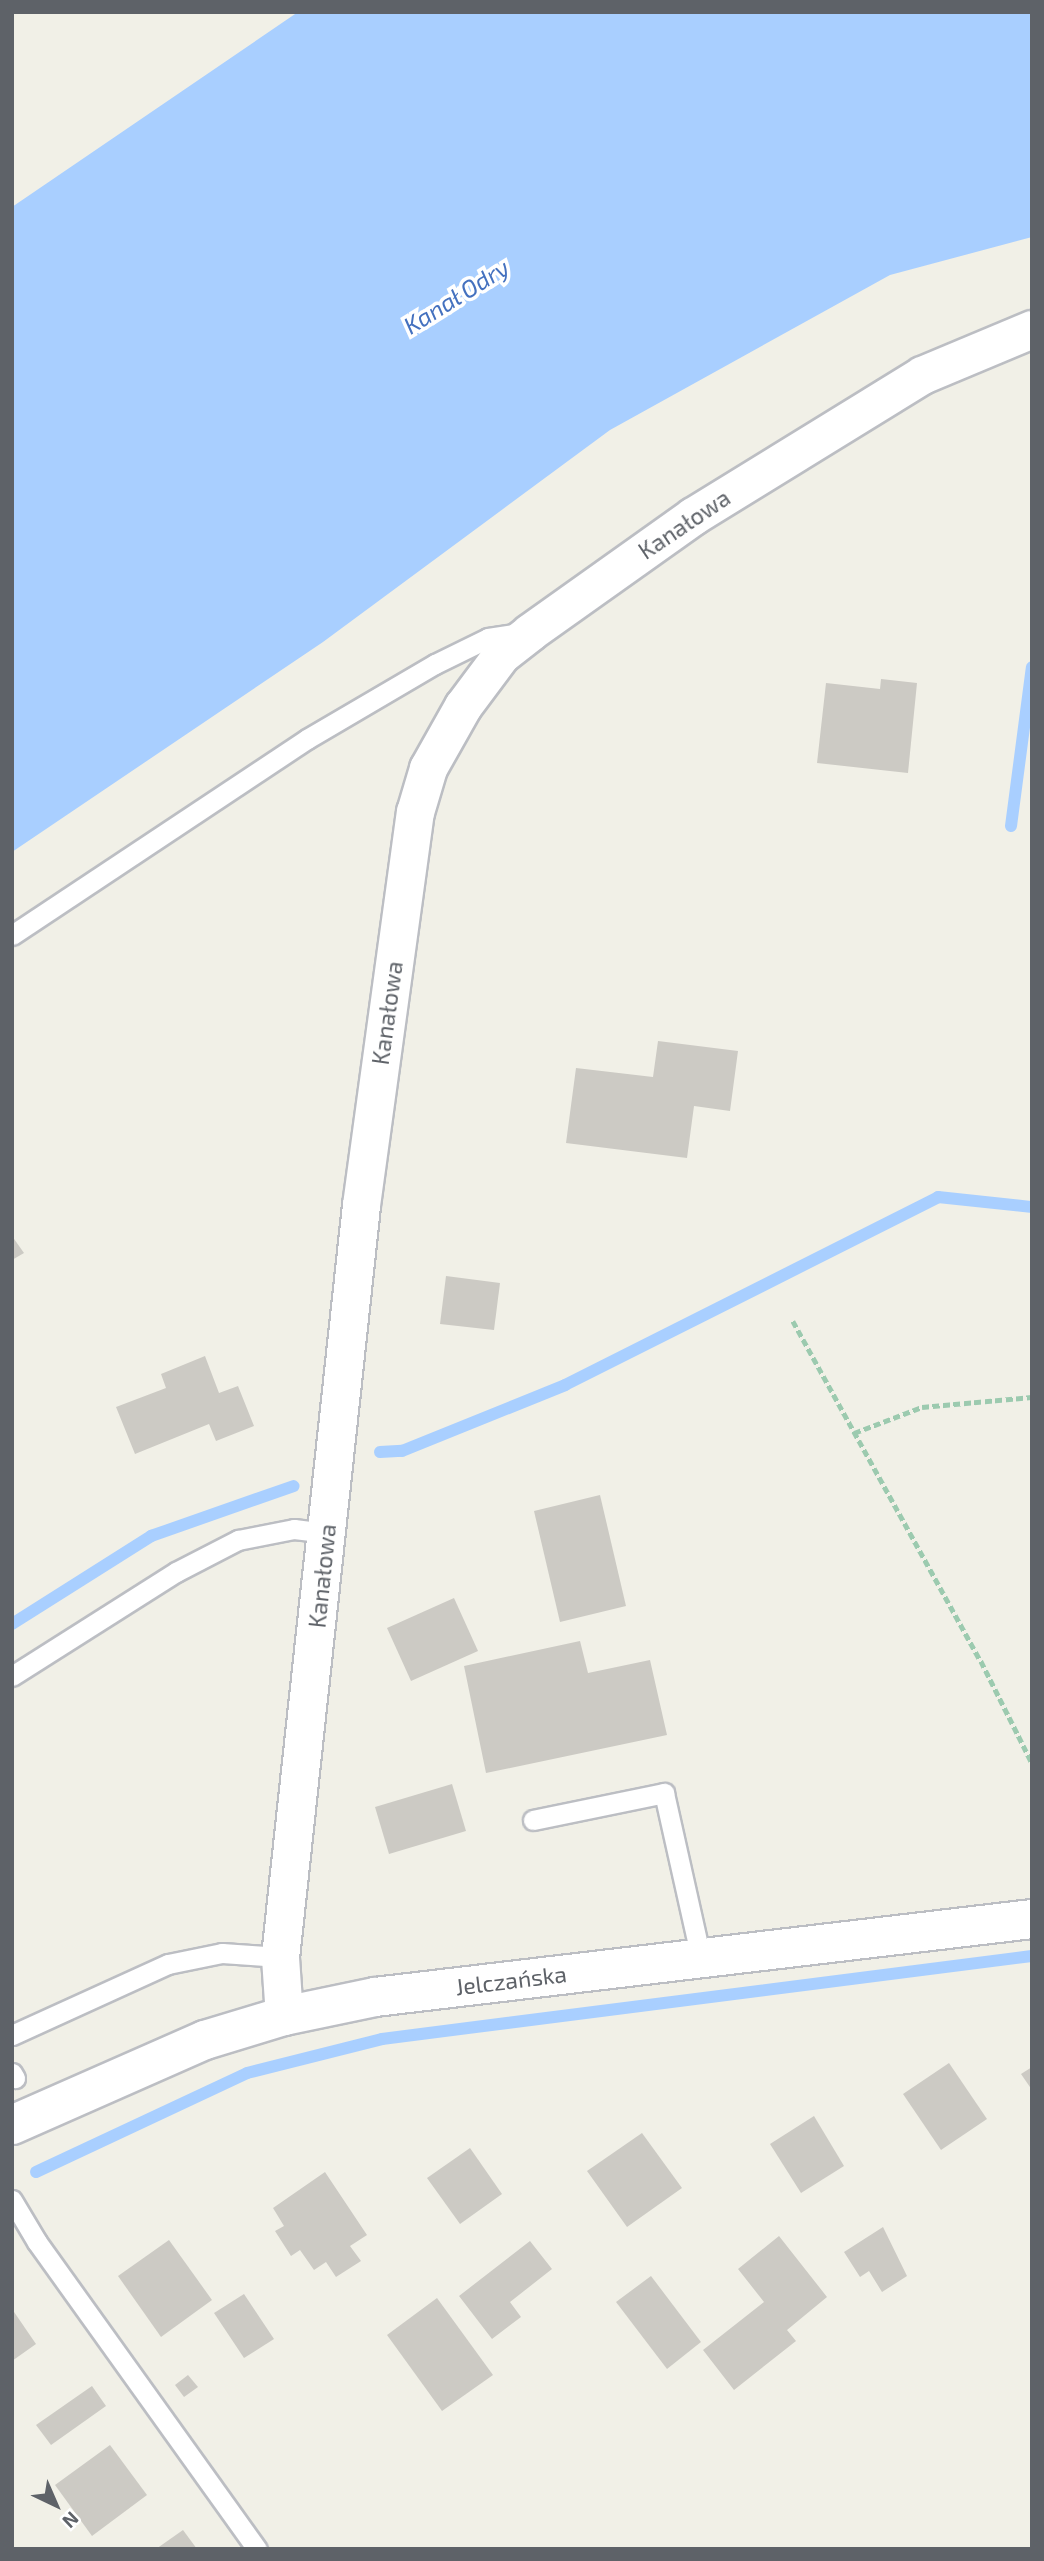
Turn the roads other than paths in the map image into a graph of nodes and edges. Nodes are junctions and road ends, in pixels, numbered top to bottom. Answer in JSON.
{"nodes":[{"id":1,"x":1032,"y":329,"type":"edge"},
{"id":2,"x":530,"y":632,"type":"junction"},
{"id":3,"x":12,"y":935,"type":"edge"},
{"id":4,"x":327,"y":1532,"type":"junction"},
{"id":5,"x":12,"y":1676,"type":"edge"},
{"id":6,"x":533,"y":1820,"type":"dead end"},
{"id":7,"x":1032,"y":1919,"type":"edge"},
{"id":8,"x":280,"y":1957,"type":"junction"},
{"id":9,"x":701,"y":1958,"type":"junction"},
{"id":10,"x":284,"y":2016,"type":"junction"},
{"id":11,"x":12,"y":2035,"type":"edge"},
{"id":12,"x":12,"y":2125,"type":"edge"},
{"id":13,"x":12,"y":2200,"type":"edge"},
{"id":14,"x":257,"y":2549,"type":"edge"}],
"edges":[{"from":1,"to":2,"type":"street","name":"Kanałowa"},
{"from":2,"to":3,"type":"lane"},
{"from":2,"to":4,"type":"street","name":"Kanałowa"},
{"from":4,"to":5,"type":"lane"},
{"from":4,"to":8,"type":"street","name":"Kanałowa"},
{"from":6,"to":9,"type":"lane"},
{"from":7,"to":9,"type":"main road","name":"Jelczańska"},
{"from":8,"to":10,"type":"street","name":"Kanałowa"},
{"from":8,"to":11,"type":"lane"},
{"from":9,"to":10,"type":"main road","name":"Jelczańska"},
{"from":10,"to":12,"type":"main road","name":"Jelczańska"},
{"from":13,"to":14,"type":"lane"}]}
